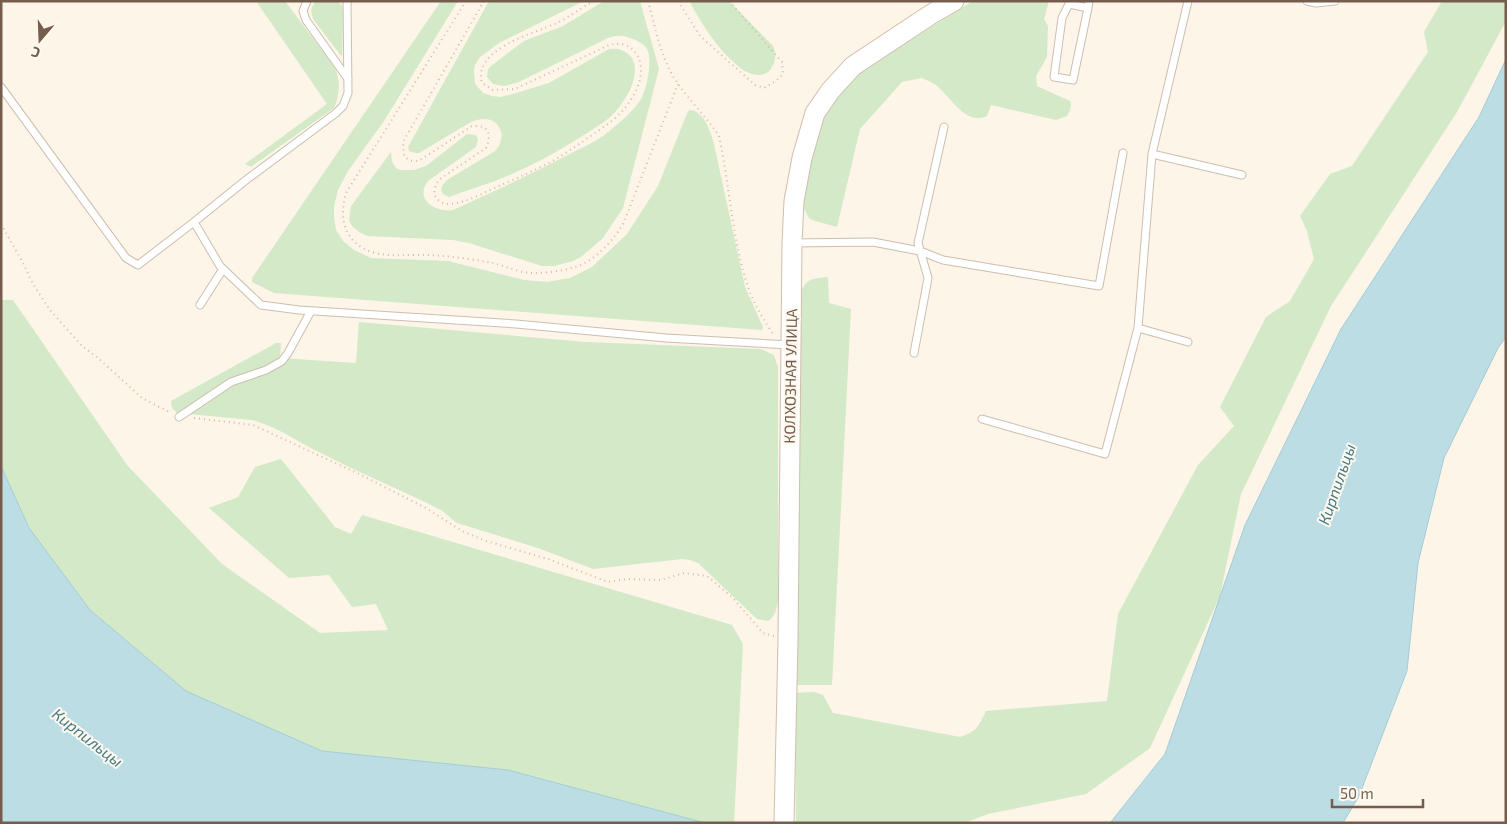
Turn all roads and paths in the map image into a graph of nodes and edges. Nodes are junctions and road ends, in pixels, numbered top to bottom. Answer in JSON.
{"nodes":[{"id":1,"x":306,"y":1,"type":"edge"},
{"id":2,"x":347,"y":1,"type":"edge"},
{"id":3,"x":466,"y":1,"type":"edge"},
{"id":4,"x":484,"y":1,"type":"edge"},
{"id":5,"x":594,"y":1,"type":"edge"},
{"id":6,"x":648,"y":1,"type":"edge"},
{"id":7,"x":678,"y":1,"type":"edge"},
{"id":8,"x":729,"y":1,"type":"edge"},
{"id":9,"x":954,"y":1,"type":"edge"},
{"id":10,"x":1188,"y":1,"type":"edge"},
{"id":11,"x":1307,"y":1,"type":"edge"},
{"id":12,"x":1335,"y":1,"type":"edge"},
{"id":13,"x":1089,"y":4,"type":"edge"},
{"id":14,"x":348,"y":79,"type":"junction"},
{"id":15,"x":678,"y":84,"type":"junction"},
{"id":16,"x":1,"y":87,"type":"edge"},
{"id":17,"x":944,"y":127,"type":"dead end"},
{"id":18,"x":1123,"y":152,"type":"dead end"},
{"id":19,"x":1152,"y":154,"type":"junction"},
{"id":20,"x":1242,"y":175,"type":"dead end"},
{"id":21,"x":194,"y":222,"type":"junction"},
{"id":22,"x":1,"y":224,"type":"edge"},
{"id":23,"x":792,"y":243,"type":"junction"},
{"id":24,"x":920,"y":251,"type":"junction"},
{"id":25,"x":223,"y":269,"type":"junction"},
{"id":26,"x":200,"y":305,"type":"dead end"},
{"id":27,"x":310,"y":311,"type":"junction"},
{"id":28,"x":1138,"y":328,"type":"junction"},
{"id":29,"x":1188,"y":342,"type":"dead end"},
{"id":30,"x":785,"y":345,"type":"junction"},
{"id":31,"x":914,"y":353,"type":"dead end"},
{"id":32,"x":179,"y":417,"type":"junction"},
{"id":33,"x":982,"y":419,"type":"dead end"},
{"id":34,"x":788,"y":641,"type":"junction"},
{"id":35,"x":784,"y":823,"type":"edge"}],
"edges":[{"from":1,"to":14,"type":"lane"},
{"from":2,"to":14,"type":"lane"},
{"from":3,"to":15,"type":"path"},
{"from":4,"to":5,"type":"path"},
{"from":6,"to":15,"type":"path"},
{"from":7,"to":8,"type":"path"},
{"from":9,"to":23,"type":"main road","name":"КОЛХОЗНАЯ УЛИЦА"},
{"from":10,"to":19,"type":"lane"},
{"from":11,"to":12,"type":"lane"},
{"from":13,"to":13,"type":"lane"},
{"from":14,"to":21,"type":"lane"},
{"from":15,"to":30,"type":"path"},
{"from":16,"to":21,"type":"lane"},
{"from":17,"to":24,"type":"lane"},
{"from":18,"to":24,"type":"lane"},
{"from":19,"to":20,"type":"lane"},
{"from":19,"to":28,"type":"lane"},
{"from":21,"to":25,"type":"lane"},
{"from":22,"to":32,"type":"path"},
{"from":23,"to":24,"type":"lane"},
{"from":23,"to":30,"type":"main road","name":"КОЛХОЗНАЯ УЛИЦА"},
{"from":24,"to":31,"type":"lane"},
{"from":25,"to":26,"type":"lane"},
{"from":25,"to":27,"type":"lane"},
{"from":27,"to":30,"type":"lane"},
{"from":27,"to":32,"type":"lane"},
{"from":28,"to":29,"type":"lane"},
{"from":28,"to":33,"type":"lane"},
{"from":30,"to":34,"type":"main road","name":"КОЛХОЗНАЯ УЛИЦА"},
{"from":32,"to":34,"type":"path"},
{"from":34,"to":35,"type":"main road","name":"КОЛХОЗНАЯ УЛИЦА"}]}
